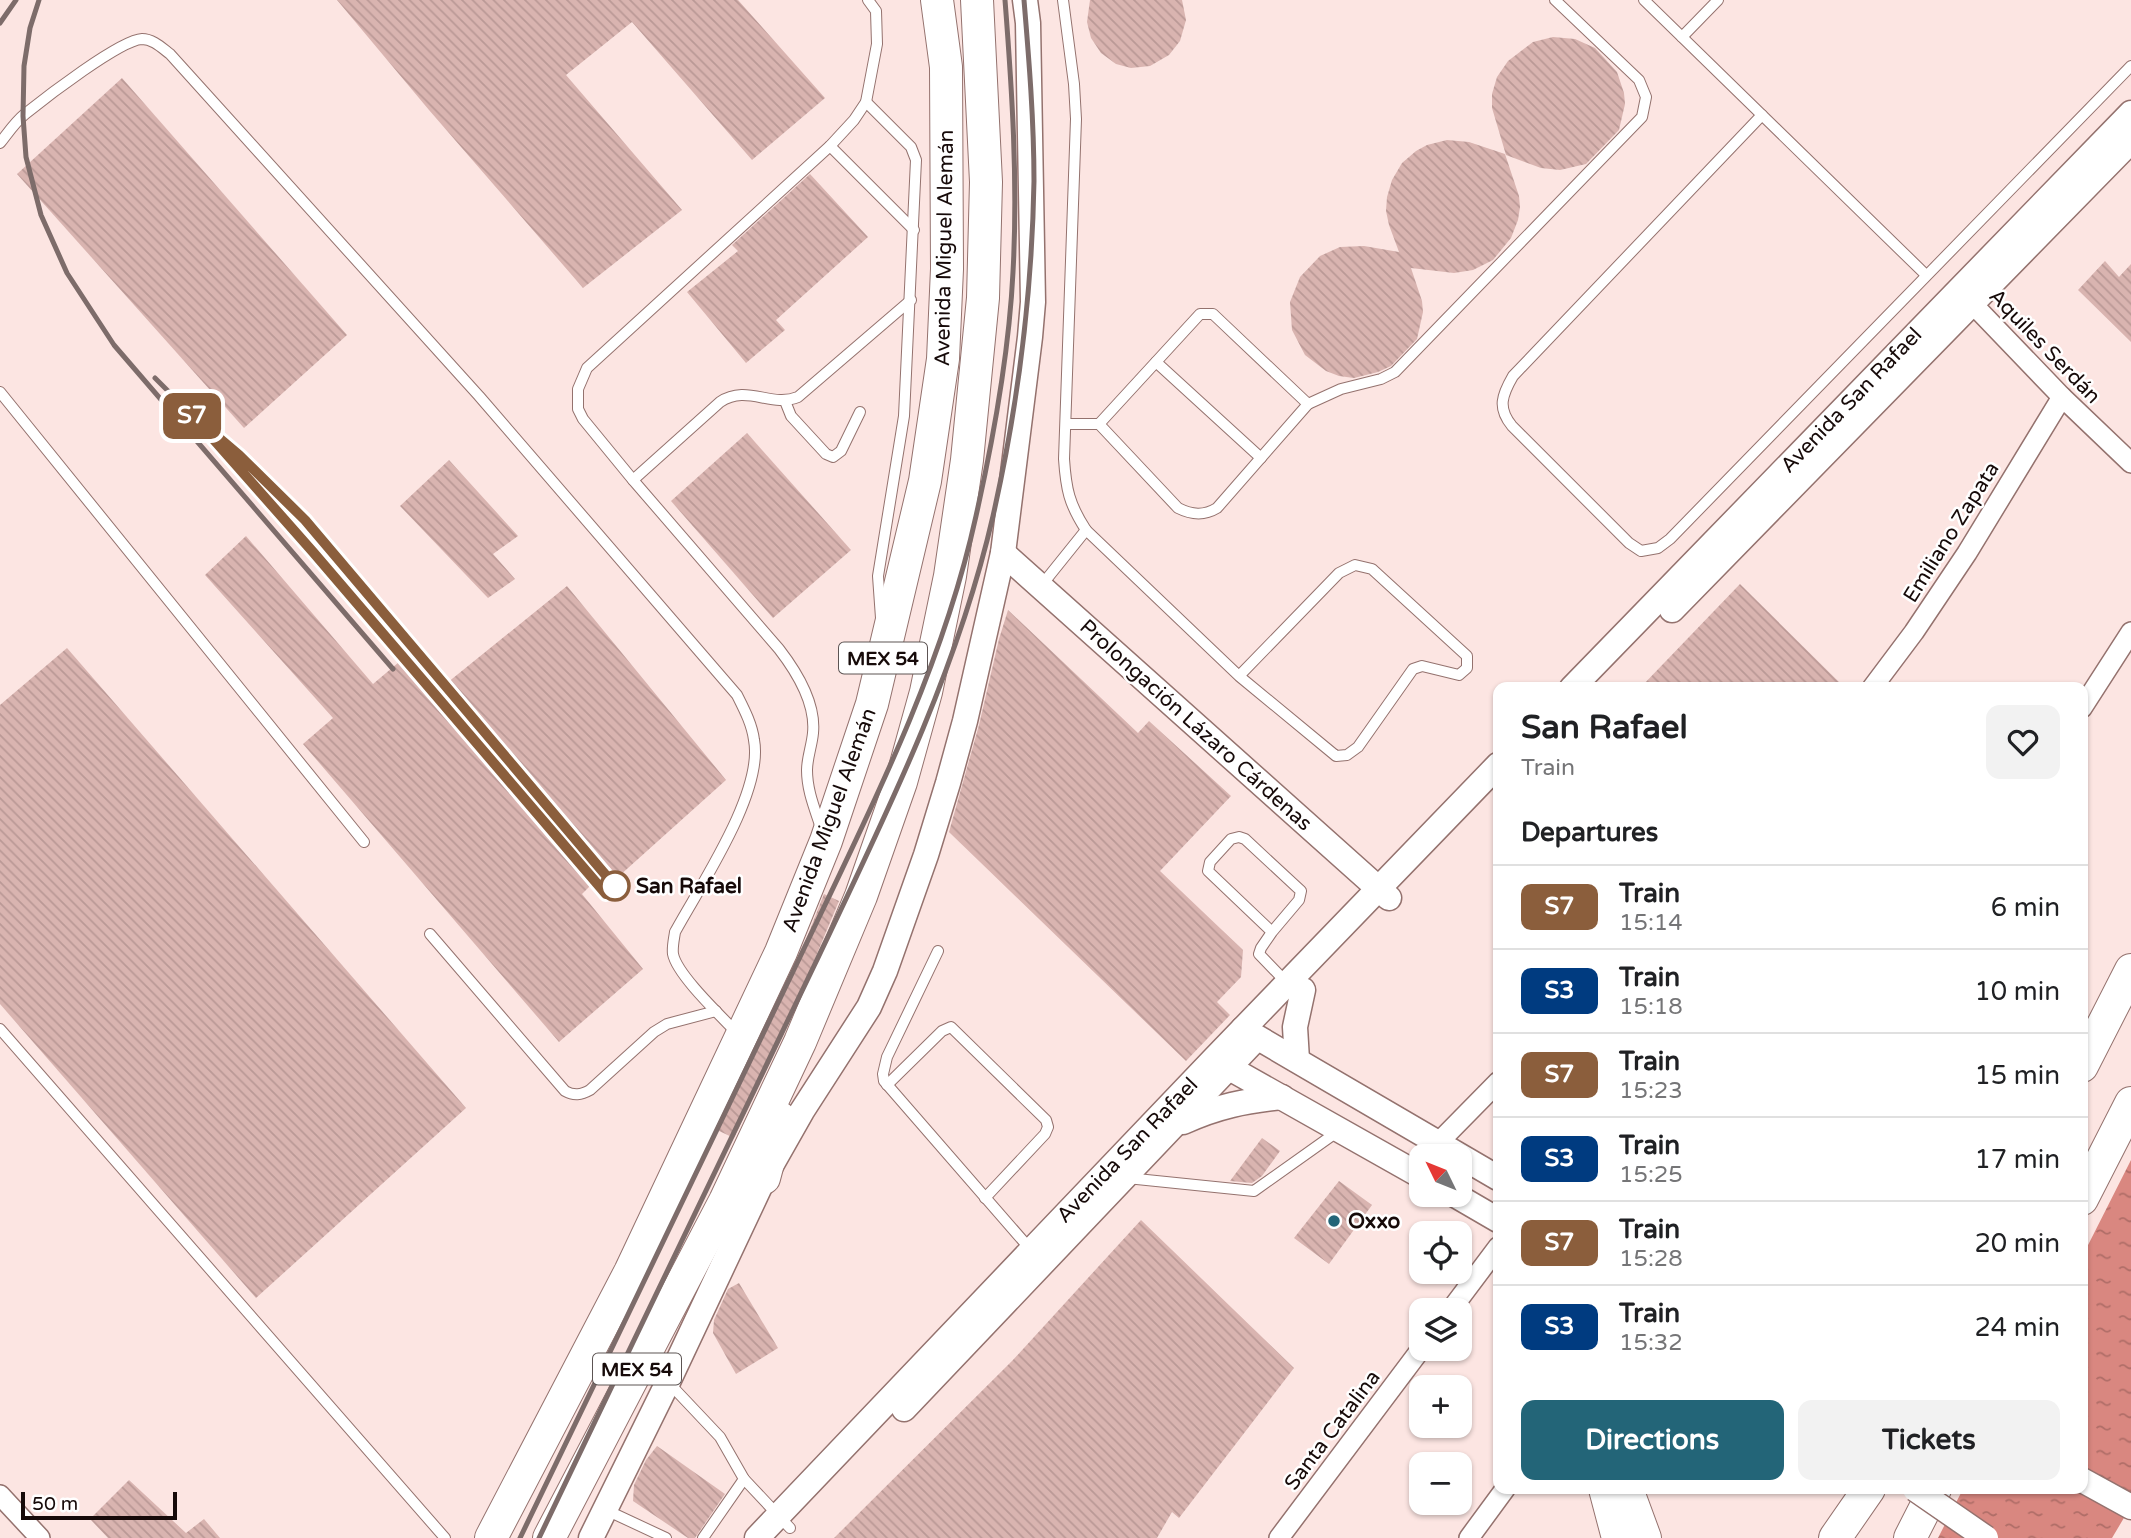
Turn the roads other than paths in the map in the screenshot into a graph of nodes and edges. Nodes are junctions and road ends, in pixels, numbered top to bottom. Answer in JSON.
{"nodes":[{"id":1,"x":868,"y":0,"type":"edge"},
{"id":2,"x":937,"y":0,"type":"edge"},
{"id":3,"x":977,"y":0,"type":"edge"},
{"id":4,"x":1025,"y":0,"type":"edge"},
{"id":5,"x":1555,"y":0,"type":"edge"},
{"id":6,"x":1644,"y":0,"type":"edge"},
{"id":7,"x":1718,"y":0,"type":"edge"},
{"id":8,"x":1066,"y":2,"type":"edge"},
{"id":9,"x":876,"y":5,"type":"edge"},
{"id":10,"x":1682,"y":37,"type":"junction"},
{"id":11,"x":2131,"y":66,"type":"edge"},
{"id":12,"x":866,"y":102,"type":"junction"},
{"id":13,"x":2131,"y":113,"type":"edge"},
{"id":14,"x":1762,"y":115,"type":"junction"},
{"id":15,"x":2131,"y":141,"type":"edge"},
{"id":16,"x":0,"y":143,"type":"edge"},
{"id":17,"x":830,"y":146,"type":"junction"},
{"id":18,"x":914,"y":230,"type":"junction"},
{"id":19,"x":1926,"y":275,"type":"junction"},
{"id":20,"x":1964,"y":296,"type":"junction"},
{"id":21,"x":911,"y":300,"type":"junction"},
{"id":22,"x":1156,"y":362,"type":"junction"},
{"id":23,"x":0,"y":392,"type":"edge"},
{"id":24,"x":2062,"y":397,"type":"junction"},
{"id":25,"x":785,"y":401,"type":"junction"},
{"id":26,"x":1308,"y":404,"type":"junction"},
{"id":27,"x":860,"y":412,"type":"dead end"},
{"id":28,"x":1066,"y":424,"type":"junction"},
{"id":29,"x":1099,"y":424,"type":"junction"},
{"id":30,"x":1261,"y":458,"type":"junction"},
{"id":31,"x":2131,"y":463,"type":"edge"},
{"id":32,"x":633,"y":480,"type":"junction"},
{"id":33,"x":1086,"y":530,"type":"junction"},
{"id":34,"x":1003,"y":552,"type":"junction"},
{"id":35,"x":1040,"y":586,"type":"junction"},
{"id":36,"x":2131,"y":632,"type":"edge"},
{"id":37,"x":886,"y":645,"type":"junction"},
{"id":38,"x":1239,"y":676,"type":"junction"},
{"id":39,"x":1578,"y":682,"type":"edge"},
{"id":40,"x":1601,"y":682,"type":"edge"},
{"id":41,"x":1876,"y":682,"type":"edge"},
{"id":42,"x":2088,"y":699,"type":"edge"},
{"id":43,"x":1493,"y":771,"type":"edge"},
{"id":44,"x":1493,"y":792,"type":"edge"},
{"id":45,"x":826,"y":841,"type":"junction"},
{"id":46,"x":364,"y":842,"type":"dead end"},
{"id":47,"x":1384,"y":893,"type":"junction"},
{"id":48,"x":1272,"y":932,"type":"junction"},
{"id":49,"x":429,"y":934,"type":"dead end"},
{"id":50,"x":938,"y":951,"type":"dead end"},
{"id":51,"x":2131,"y":970,"type":"edge"},
{"id":52,"x":1295,"y":987,"type":"junction"},
{"id":53,"x":716,"y":1011,"type":"junction"},
{"id":54,"x":0,"y":1029,"type":"edge"},
{"id":55,"x":1250,"y":1033,"type":"junction"},
{"id":56,"x":741,"y":1037,"type":"junction"},
{"id":57,"x":800,"y":1042,"type":"junction"},
{"id":58,"x":2088,"y":1054,"type":"edge"},
{"id":59,"x":1297,"y":1060,"type":"junction"},
{"id":60,"x":1221,"y":1064,"type":"junction"},
{"id":61,"x":887,"y":1085,"type":"junction"},
{"id":62,"x":1493,"y":1087,"type":"edge"},
{"id":63,"x":1282,"y":1097,"type":"junction"},
{"id":64,"x":2131,"y":1103,"type":"edge"},
{"id":65,"x":1173,"y":1127,"type":"junction"},
{"id":66,"x":1340,"y":1130,"type":"junction"},
{"id":67,"x":1437,"y":1144,"type":"joint"},
{"id":68,"x":1472,"y":1164,"type":"edge"},
{"id":69,"x":1409,"y":1169,"type":"edge"},
{"id":70,"x":1493,"y":1175,"type":"edge"},
{"id":71,"x":764,"y":1178,"type":"junction"},
{"id":72,"x":1125,"y":1178,"type":"junction"},
{"id":73,"x":2088,"y":1187,"type":"edge"},
{"id":74,"x":985,"y":1198,"type":"junction"},
{"id":75,"x":1472,"y":1205,"type":"edge"},
{"id":76,"x":1493,"y":1217,"type":"edge"},
{"id":77,"x":1031,"y":1251,"type":"junction"},
{"id":78,"x":1493,"y":1254,"type":"edge"},
{"id":79,"x":630,"y":1272,"type":"junction"},
{"id":80,"x":1460,"y":1298,"type":"edge"},
{"id":81,"x":1412,"y":1361,"type":"edge"},
{"id":82,"x":668,"y":1382,"type":"junction"},
{"id":83,"x":744,"y":1479,"type":"junction"},
{"id":84,"x":2088,"y":1483,"type":"edge"},
{"id":85,"x":1501,"y":1494,"type":"edge"},
{"id":86,"x":1606,"y":1494,"type":"edge"},
{"id":87,"x":1629,"y":1494,"type":"edge"},
{"id":88,"x":1865,"y":1494,"type":"edge"},
{"id":89,"x":1876,"y":1494,"type":"edge"},
{"id":90,"x":1922,"y":1494,"type":"edge"},
{"id":91,"x":1932,"y":1494,"type":"edge"},
{"id":92,"x":0,"y":1495,"type":"edge"},
{"id":93,"x":2131,"y":1507,"type":"edge"},
{"id":94,"x":605,"y":1510,"type":"junction"},
{"id":95,"x":783,"y":1527,"type":"edge"},
{"id":96,"x":40,"y":1538,"type":"edge"},
{"id":97,"x":445,"y":1538,"type":"edge"},
{"id":98,"x":491,"y":1538,"type":"edge"},
{"id":99,"x":514,"y":1538,"type":"edge"},
{"id":100,"x":549,"y":1538,"type":"edge"},
{"id":101,"x":592,"y":1538,"type":"edge"},
{"id":102,"x":666,"y":1538,"type":"edge"},
{"id":103,"x":703,"y":1538,"type":"edge"},
{"id":104,"x":758,"y":1538,"type":"edge"},
{"id":105,"x":1279,"y":1538,"type":"edge"},
{"id":106,"x":1469,"y":1538,"type":"edge"},
{"id":107,"x":1618,"y":1538,"type":"edge"},
{"id":108,"x":1645,"y":1538,"type":"edge"},
{"id":109,"x":1835,"y":1538,"type":"edge"},
{"id":110,"x":1857,"y":1538,"type":"edge"},
{"id":111,"x":1910,"y":1538,"type":"edge"},
{"id":112,"x":1986,"y":1538,"type":"edge"}],
"edges":[{"from":1,"to":9,"type":"lane"},
{"from":2,"to":37,"type":"highway","name":"Avenida Miguel Alemán","number":"MEX 54"},
{"from":3,"to":57,"type":"highway","name":"Avenida Miguel Alemán","number":"MEX 54"},
{"from":4,"to":34,"type":"street"},
{"from":5,"to":26,"type":"lane"},
{"from":6,"to":10,"type":"lane"},
{"from":7,"to":10,"type":"lane"},
{"from":8,"to":28,"type":"lane"},
{"from":9,"to":12,"type":"lane"},
{"from":10,"to":14,"type":"lane"},
{"from":11,"to":19,"type":"lane"},
{"from":12,"to":17,"type":"lane"},
{"from":12,"to":18,"type":"lane"},
{"from":13,"to":20,"type":"street","name":"Avenida San Rafael"},
{"from":14,"to":19,"type":"lane"},
{"from":14,"to":19,"type":"lane"},
{"from":15,"to":20,"type":"street","name":"Avenida San Rafael"},
{"from":16,"to":53,"type":"lane"},
{"from":17,"to":18,"type":"lane"},
{"from":17,"to":32,"type":"lane"},
{"from":18,"to":21,"type":"lane"},
{"from":20,"to":24,"type":"street","name":"Aquiles Serdán"},
{"from":20,"to":39,"type":"street","name":"Avenida San Rafael"},
{"from":20,"to":40,"type":"street","name":"Avenida San Rafael"},
{"from":21,"to":25,"type":"lane"},
{"from":21,"to":37,"type":"lane"},
{"from":22,"to":26,"type":"lane"},
{"from":22,"to":29,"type":"lane"},
{"from":22,"to":30,"type":"lane"},
{"from":23,"to":46,"type":"lane"},
{"from":24,"to":31,"type":"street","name":"Aquiles Serdán"},
{"from":24,"to":41,"type":"street","name":"Emiliano Zapata"},
{"from":25,"to":27,"type":"lane"},
{"from":25,"to":32,"type":"lane"},
{"from":26,"to":30,"type":"lane"},
{"from":28,"to":29,"type":"lane"},
{"from":28,"to":33,"type":"lane"},
{"from":29,"to":30,"type":"lane"},
{"from":32,"to":45,"type":"lane"},
{"from":33,"to":35,"type":"lane"},
{"from":33,"to":38,"type":"lane"},
{"from":34,"to":35,"type":"street","name":"Prolongación Lázaro Cárdenas"},
{"from":34,"to":71,"type":"street"},
{"from":35,"to":47,"type":"street","name":"Prolongación Lázaro Cárdenas"},
{"from":36,"to":42,"type":"street"},
{"from":37,"to":45,"type":"highway","name":"Avenida Miguel Alemán","number":"MEX 54"},
{"from":38,"to":38,"type":"lane"},
{"from":43,"to":47,"type":"street","name":"Avenida San Rafael"},
{"from":44,"to":47,"type":"street","name":"Avenida San Rafael"},
{"from":45,"to":56,"type":"highway","name":"Avenida Miguel Alemán","number":"MEX 54"},
{"from":47,"to":52,"type":"street","name":"Avenida San Rafael"},
{"from":48,"to":48,"type":"lane"},
{"from":48,"to":52,"type":"lane"},
{"from":49,"to":53,"type":"lane"},
{"from":50,"to":61,"type":"lane"},
{"from":51,"to":58,"type":"highway"},
{"from":52,"to":55,"type":"street","name":"Avenida San Rafael"},
{"from":52,"to":59,"type":"street"},
{"from":53,"to":56,"type":"lane"},
{"from":54,"to":97,"type":"lane"},
{"from":55,"to":59,"type":"street"},
{"from":55,"to":60,"type":"street","name":"Avenida San Rafael"},
{"from":56,"to":79,"type":"highway","name":"Avenida Miguel Alemán","number":"MEX 54"},
{"from":57,"to":71,"type":"highway"},
{"from":57,"to":100,"type":"highway","name":"Avenida Miguel Alemán","number":"MEX 54"},
{"from":59,"to":67,"type":"street"},
{"from":60,"to":63,"type":"street"},
{"from":60,"to":65,"type":"street","name":"Avenida San Rafael"},
{"from":60,"to":77,"type":"street","name":"Avenida San Rafael"},
{"from":61,"to":74,"type":"lane"},
{"from":61,"to":74,"type":"lane"},
{"from":62,"to":67,"type":"street"},
{"from":63,"to":65,"type":"street"},
{"from":63,"to":66,"type":"street"},
{"from":64,"to":73,"type":"highway"},
{"from":65,"to":72,"type":"street","name":"Avenida San Rafael"},
{"from":66,"to":69,"type":"street"},
{"from":66,"to":72,"type":"lane"},
{"from":68,"to":70,"type":"street"},
{"from":71,"to":82,"type":"street"},
{"from":72,"to":95,"type":"street","name":"Avenida San Rafael"},
{"from":74,"to":77,"type":"lane"},
{"from":75,"to":76,"type":"street"},
{"from":77,"to":95,"type":"street","name":"Avenida San Rafael"},
{"from":78,"to":80,"type":"street"},
{"from":79,"to":98,"type":"highway","name":"Avenida Miguel Alemán","number":"MEX 54"},
{"from":79,"to":99,"type":"highway"},
{"from":81,"to":105,"type":"street","name":"Santa Catalina"},
{"from":82,"to":83,"type":"lane"},
{"from":82,"to":94,"type":"street"},
{"from":83,"to":95,"type":"lane"},
{"from":83,"to":103,"type":"lane"},
{"from":84,"to":93,"type":"street"},
{"from":85,"to":106,"type":"street"},
{"from":86,"to":107,"type":"highway"},
{"from":87,"to":108,"type":"highway"},
{"from":88,"to":109,"type":"highway"},
{"from":89,"to":110,"type":"highway"},
{"from":90,"to":112,"type":"street","bridge":true},
{"from":91,"to":111,"type":"highway"},
{"from":92,"to":96,"type":"street"},
{"from":94,"to":101,"type":"street"},
{"from":94,"to":102,"type":"lane"},
{"from":95,"to":104,"type":"street","name":"Avenida San Rafael"}]}
